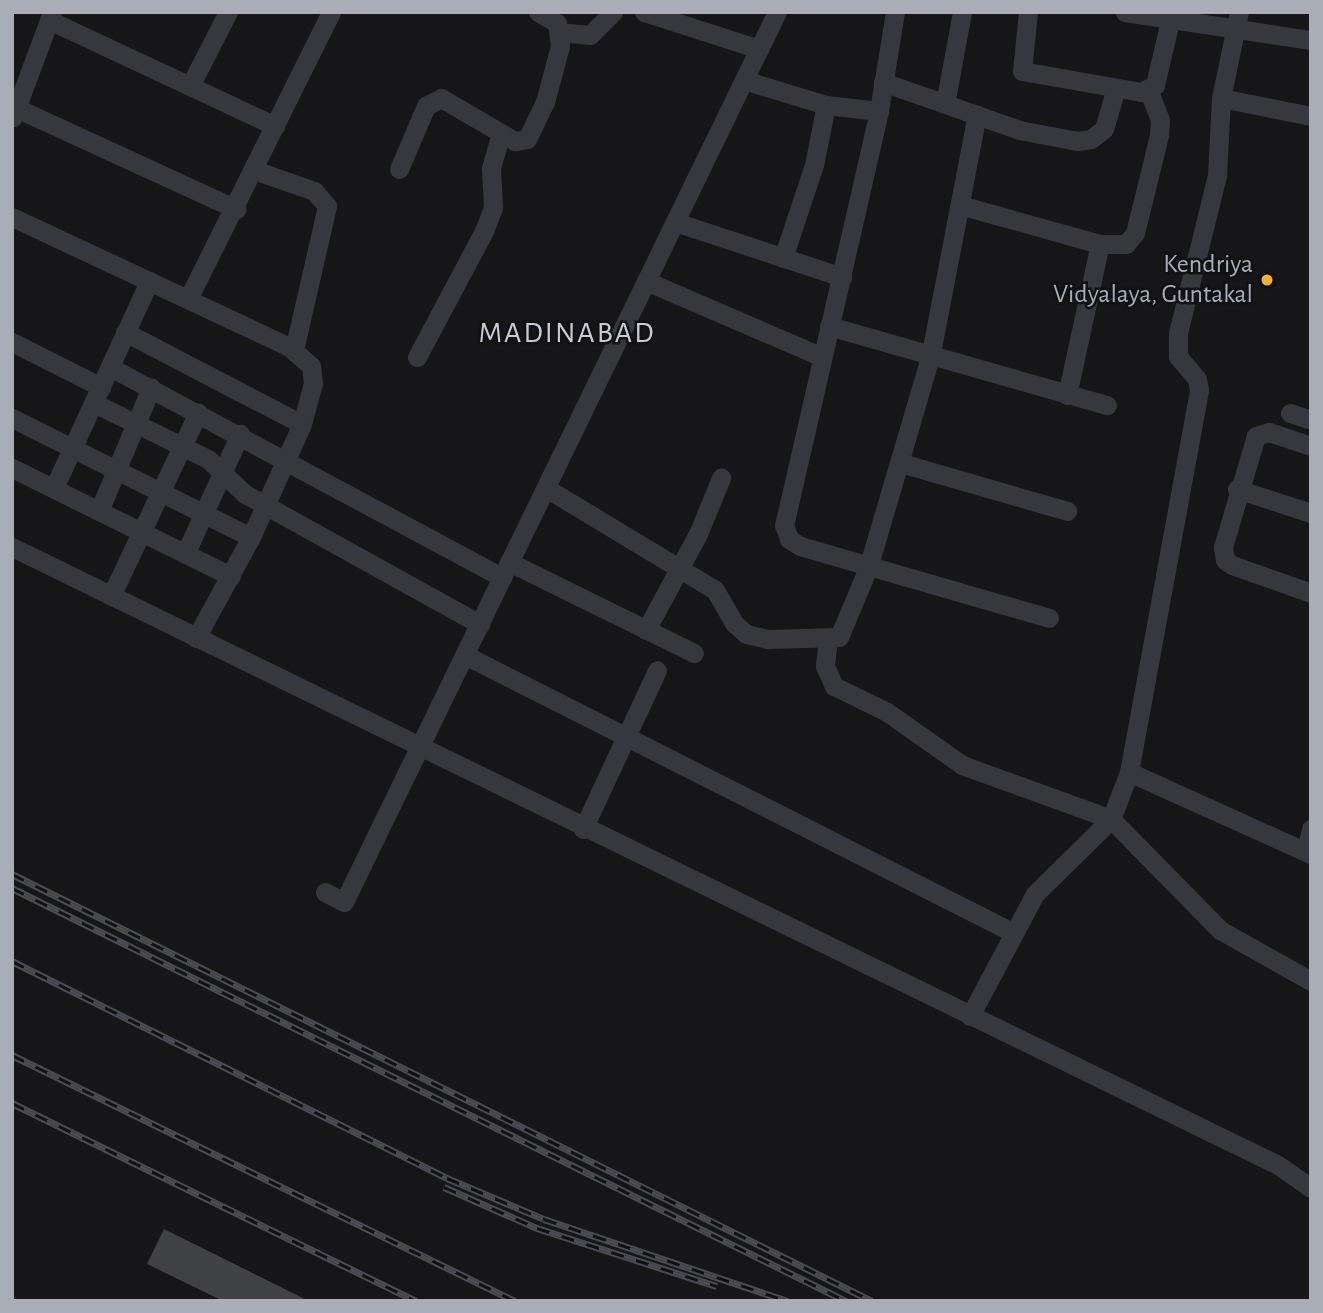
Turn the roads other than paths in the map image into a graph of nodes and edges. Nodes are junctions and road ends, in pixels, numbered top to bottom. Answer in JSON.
{"nodes":[{"id":1,"x":228,"y":12,"type":"edge"},
{"id":2,"x":331,"y":12,"type":"edge"},
{"id":3,"x":538,"y":12,"type":"edge"},
{"id":4,"x":613,"y":12,"type":"edge"},
{"id":5,"x":644,"y":12,"type":"edge"},
{"id":6,"x":777,"y":12,"type":"edge"},
{"id":7,"x":895,"y":12,"type":"edge"},
{"id":8,"x":962,"y":12,"type":"edge"},
{"id":9,"x":1028,"y":12,"type":"edge"},
{"id":10,"x":1125,"y":12,"type":"edge"},
{"id":11,"x":1171,"y":14,"type":"edge"},
{"id":12,"x":50,"y":16,"type":"edge"},
{"id":13,"x":1238,"y":20,"type":"edge"},
{"id":14,"x":559,"y":32,"type":"junction"},
{"id":15,"x":1311,"y":40,"type":"edge"},
{"id":16,"x":759,"y":49,"type":"junction"},
{"id":17,"x":744,"y":80,"type":"junction"},
{"id":18,"x":883,"y":82,"type":"junction"},
{"id":19,"x":190,"y":86,"type":"junction"},
{"id":20,"x":1116,"y":88,"type":"junction"},
{"id":21,"x":1149,"y":91,"type":"junction"},
{"id":22,"x":1221,"y":98,"type":"junction"},
{"id":23,"x":945,"y":104,"type":"junction"},
{"id":24,"x":826,"y":105,"type":"junction"},
{"id":25,"x":14,"y":110,"type":"edge"},
{"id":26,"x":879,"y":111,"type":"junction"},
{"id":27,"x":977,"y":114,"type":"junction"},
{"id":28,"x":1311,"y":116,"type":"edge"},
{"id":29,"x":275,"y":126,"type":"junction"},
{"id":30,"x":501,"y":133,"type":"junction"},
{"id":31,"x":399,"y":169,"type":"dead end"},
{"id":32,"x":254,"y":170,"type":"junction"},
{"id":33,"x":960,"y":205,"type":"junction"},
{"id":34,"x":236,"y":209,"type":"junction"},
{"id":35,"x":12,"y":217,"type":"edge"},
{"id":36,"x":675,"y":222,"type":"junction"},
{"id":37,"x":1100,"y":244,"type":"junction"},
{"id":38,"x":783,"y":258,"type":"junction"},
{"id":39,"x":842,"y":277,"type":"junction"},
{"id":40,"x":149,"y":281,"type":"junction"},
{"id":41,"x":646,"y":281,"type":"junction"},
{"id":42,"x":188,"y":299,"type":"junction"},
{"id":43,"x":829,"y":326,"type":"junction"},
{"id":44,"x":125,"y":332,"type":"junction"},
{"id":45,"x":12,"y":342,"type":"edge"},
{"id":46,"x":294,"y":350,"type":"junction"},
{"id":47,"x":821,"y":356,"type":"junction"},
{"id":48,"x":417,"y":357,"type":"dead end"},
{"id":49,"x":930,"y":358,"type":"junction"},
{"id":50,"x":110,"y":367,"type":"junction"},
{"id":51,"x":150,"y":388,"type":"junction"},
{"id":52,"x":97,"y":395,"type":"junction"},
{"id":53,"x":1067,"y":395,"type":"junction"},
{"id":54,"x":1107,"y":405,"type":"dead end"},
{"id":55,"x":198,"y":413,"type":"junction"},
{"id":56,"x":1290,"y":413,"type":"dead end"},
{"id":57,"x":12,"y":418,"type":"edge"},
{"id":58,"x":1311,"y":420,"type":"edge"},
{"id":59,"x":136,"y":422,"type":"junction"},
{"id":60,"x":302,"y":424,"type":"junction"},
{"id":61,"x":240,"y":434,"type":"junction"},
{"id":62,"x":183,"y":446,"type":"junction"},
{"id":63,"x":1311,"y":446,"type":"edge"},
{"id":64,"x":74,"y":448,"type":"junction"},
{"id":65,"x":285,"y":461,"type":"junction"},
{"id":66,"x":901,"y":463,"type":"junction"},
{"id":67,"x":12,"y":468,"type":"edge"},
{"id":68,"x":117,"y":470,"type":"junction"},
{"id":69,"x":223,"y":472,"type":"junction"},
{"id":70,"x":721,"y":478,"type":"dead end"},
{"id":71,"x":54,"y":488,"type":"junction"},
{"id":72,"x":546,"y":488,"type":"junction"},
{"id":73,"x":1237,"y":489,"type":"junction"},
{"id":74,"x":161,"y":492,"type":"junction"},
{"id":75,"x":265,"y":506,"type":"junction"},
{"id":76,"x":99,"y":510,"type":"junction"},
{"id":77,"x":1067,"y":511,"type":"dead end"},
{"id":78,"x":204,"y":513,"type":"junction"},
{"id":79,"x":1311,"y":513,"type":"edge"},
{"id":80,"x":141,"y":531,"type":"junction"},
{"id":81,"x":251,"y":537,"type":"junction"},
{"id":82,"x":12,"y":547,"type":"edge"},
{"id":83,"x":186,"y":552,"type":"junction"},
{"id":84,"x":868,"y":568,"type":"junction"},
{"id":85,"x":680,"y":569,"type":"junction"},
{"id":86,"x":506,"y":570,"type":"junction"},
{"id":87,"x":232,"y":576,"type":"junction"},
{"id":88,"x":1311,"y":593,"type":"edge"},
{"id":89,"x":111,"y":596,"type":"junction"},
{"id":90,"x":1049,"y":618,"type":"dead end"},
{"id":91,"x":480,"y":624,"type":"junction"},
{"id":92,"x":646,"y":630,"type":"junction"},
{"id":93,"x":196,"y":638,"type":"junction"},
{"id":94,"x":828,"y":640,"type":"junction"},
{"id":95,"x":694,"y":653,"type":"dead end"},
{"id":96,"x":465,"y":655,"type":"junction"},
{"id":97,"x":657,"y":670,"type":"dead end"},
{"id":98,"x":624,"y":736,"type":"junction"},
{"id":99,"x":418,"y":749,"type":"junction"},
{"id":100,"x":1129,"y":772,"type":"junction"},
{"id":101,"x":1111,"y":819,"type":"junction"},
{"id":102,"x":583,"y":829,"type":"junction"},
{"id":103,"x":1311,"y":830,"type":"edge"},
{"id":104,"x":1308,"y":853,"type":"edge"},
{"id":105,"x":325,"y":892,"type":"dead end"},
{"id":106,"x":1012,"y":932,"type":"junction"},
{"id":107,"x":1311,"y":981,"type":"edge"},
{"id":108,"x":970,"y":1016,"type":"junction"},
{"id":109,"x":1311,"y":1188,"type":"edge"}],
"edges":[{"from":1,"to":19,"type":"street"},
{"from":2,"to":29,"type":"street"},
{"from":3,"to":14,"type":"street"},
{"from":4,"to":14,"type":"street"},
{"from":5,"to":16,"type":"street"},
{"from":6,"to":16,"type":"street"},
{"from":7,"to":18,"type":"street"},
{"from":8,"to":23,"type":"street"},
{"from":9,"to":20,"type":"street"},
{"from":10,"to":11,"type":"street"},
{"from":11,"to":13,"type":"street"},
{"from":11,"to":21,"type":"street"},
{"from":12,"to":19,"type":"street"},
{"from":12,"to":25,"type":"street"},
{"from":13,"to":15,"type":"street"},
{"from":13,"to":22,"type":"street"},
{"from":14,"to":30,"type":"street"},
{"from":16,"to":17,"type":"street"},
{"from":17,"to":24,"type":"street"},
{"from":17,"to":36,"type":"street"},
{"from":18,"to":23,"type":"street"},
{"from":18,"to":26,"type":"street"},
{"from":19,"to":29,"type":"street"},
{"from":20,"to":21,"type":"street"},
{"from":20,"to":27,"type":"street"},
{"from":21,"to":37,"type":"street"},
{"from":22,"to":28,"type":"street"},
{"from":22,"to":100,"type":"street"},
{"from":23,"to":27,"type":"street"},
{"from":24,"to":26,"type":"street"},
{"from":24,"to":38,"type":"street"},
{"from":25,"to":34,"type":"street"},
{"from":26,"to":39,"type":"street"},
{"from":27,"to":33,"type":"street"},
{"from":29,"to":32,"type":"street"},
{"from":30,"to":31,"type":"street"},
{"from":30,"to":48,"type":"street"},
{"from":32,"to":34,"type":"street"},
{"from":32,"to":46,"type":"street"},
{"from":33,"to":37,"type":"street"},
{"from":33,"to":49,"type":"street"},
{"from":34,"to":42,"type":"street"},
{"from":35,"to":40,"type":"street"},
{"from":36,"to":38,"type":"street"},
{"from":36,"to":41,"type":"street"},
{"from":37,"to":53,"type":"street"},
{"from":38,"to":39,"type":"street"},
{"from":39,"to":43,"type":"street"},
{"from":40,"to":42,"type":"street"},
{"from":40,"to":44,"type":"street"},
{"from":41,"to":47,"type":"street"},
{"from":41,"to":72,"type":"street"},
{"from":42,"to":46,"type":"street"},
{"from":43,"to":47,"type":"street"},
{"from":43,"to":49,"type":"street"},
{"from":44,"to":50,"type":"street"},
{"from":44,"to":60,"type":"street"},
{"from":45,"to":52,"type":"street"},
{"from":46,"to":60,"type":"street"},
{"from":47,"to":84,"type":"street"},
{"from":49,"to":53,"type":"street"},
{"from":49,"to":66,"type":"street"},
{"from":50,"to":51,"type":"street"},
{"from":50,"to":52,"type":"street"},
{"from":51,"to":55,"type":"street"},
{"from":51,"to":59,"type":"street"},
{"from":52,"to":59,"type":"street"},
{"from":52,"to":64,"type":"street"},
{"from":53,"to":54,"type":"street"},
{"from":55,"to":61,"type":"street"},
{"from":55,"to":62,"type":"street"},
{"from":56,"to":58,"type":"street"},
{"from":57,"to":64,"type":"street"},
{"from":59,"to":62,"type":"street"},
{"from":59,"to":68,"type":"street"},
{"from":60,"to":65,"type":"street"},
{"from":61,"to":65,"type":"street"},
{"from":61,"to":69,"type":"street"},
{"from":62,"to":69,"type":"street"},
{"from":62,"to":74,"type":"street"},
{"from":63,"to":73,"type":"street"},
{"from":64,"to":68,"type":"street"},
{"from":64,"to":71,"type":"street"},
{"from":65,"to":75,"type":"street"},
{"from":65,"to":86,"type":"street"},
{"from":66,"to":77,"type":"street"},
{"from":66,"to":84,"type":"street"},
{"from":67,"to":71,"type":"street"},
{"from":68,"to":74,"type":"street"},
{"from":68,"to":76,"type":"street"},
{"from":69,"to":75,"type":"street"},
{"from":69,"to":78,"type":"street"},
{"from":70,"to":85,"type":"street"},
{"from":71,"to":76,"type":"street"},
{"from":72,"to":85,"type":"street"},
{"from":72,"to":86,"type":"street"},
{"from":73,"to":79,"type":"street"},
{"from":73,"to":88,"type":"street"},
{"from":74,"to":78,"type":"street"},
{"from":74,"to":80,"type":"street"},
{"from":75,"to":81,"type":"street"},
{"from":75,"to":91,"type":"street"},
{"from":76,"to":80,"type":"street"},
{"from":78,"to":81,"type":"street"},
{"from":78,"to":83,"type":"street"},
{"from":80,"to":83,"type":"street"},
{"from":80,"to":89,"type":"street"},
{"from":81,"to":87,"type":"street"},
{"from":82,"to":89,"type":"street"},
{"from":83,"to":87,"type":"street"},
{"from":84,"to":90,"type":"street"},
{"from":84,"to":94,"type":"street"},
{"from":85,"to":92,"type":"street"},
{"from":85,"to":94,"type":"street"},
{"from":86,"to":91,"type":"street"},
{"from":86,"to":92,"type":"street"},
{"from":87,"to":93,"type":"street"},
{"from":89,"to":93,"type":"street"},
{"from":91,"to":96,"type":"street"},
{"from":92,"to":95,"type":"street"},
{"from":93,"to":99,"type":"street"},
{"from":94,"to":101,"type":"street"},
{"from":96,"to":98,"type":"street"},
{"from":96,"to":99,"type":"street"},
{"from":97,"to":98,"type":"street"},
{"from":98,"to":102,"type":"street"},
{"from":98,"to":106,"type":"street"},
{"from":99,"to":102,"type":"street"},
{"from":99,"to":105,"type":"street"},
{"from":100,"to":101,"type":"street"},
{"from":100,"to":104,"type":"street"},
{"from":101,"to":106,"type":"street"},
{"from":101,"to":107,"type":"street"},
{"from":102,"to":108,"type":"street"},
{"from":103,"to":104,"type":"street"},
{"from":106,"to":108,"type":"street"},
{"from":108,"to":109,"type":"street"}]}
